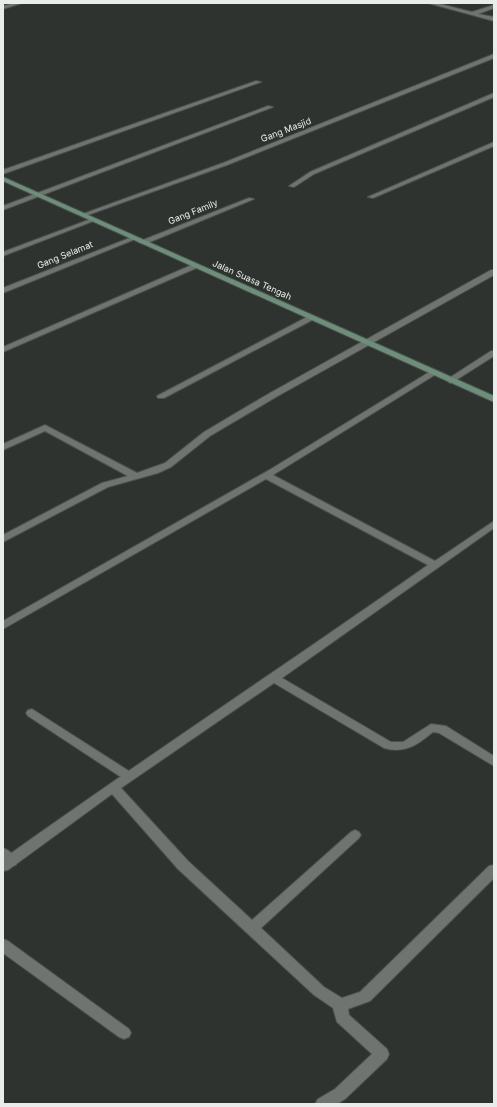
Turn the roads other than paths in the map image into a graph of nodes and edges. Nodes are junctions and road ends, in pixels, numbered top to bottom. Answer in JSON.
{"nodes":[{"id":1,"x":20,"y":3,"type":"edge"},
{"id":2,"x":430,"y":3,"type":"edge"},
{"id":3,"x":494,"y":6,"type":"edge"},
{"id":4,"x":3,"y":8,"type":"edge"},
{"id":5,"x":472,"y":14,"type":"junction"},
{"id":6,"x":494,"y":19,"type":"edge"},
{"id":7,"x":494,"y":56,"type":"edge"},
{"id":8,"x":485,"y":60,"type":"junction"},
{"id":9,"x":494,"y":62,"type":"edge"},
{"id":10,"x":258,"y":82,"type":"dead end"},
{"id":11,"x":494,"y":95,"type":"edge"},
{"id":12,"x":270,"y":108,"type":"dead end"},
{"id":13,"x":494,"y":144,"type":"edge"},
{"id":14,"x":3,"y":172,"type":"edge"},
{"id":15,"x":3,"y":179,"type":"edge"},
{"id":16,"x":292,"y":186,"type":"dead end"},
{"id":17,"x":38,"y":195,"type":"junction"},
{"id":18,"x":371,"y":197,"type":"dead end"},
{"id":19,"x":251,"y":199,"type":"dead end"},
{"id":20,"x":3,"y":208,"type":"edge"},
{"id":21,"x":83,"y":215,"type":"junction"},
{"id":22,"x":93,"y":220,"type":"junction"},
{"id":23,"x":134,"y":238,"type":"junction"},
{"id":24,"x":142,"y":242,"type":"junction"},
{"id":25,"x":3,"y":254,"type":"edge"},
{"id":26,"x":197,"y":266,"type":"junction"},
{"id":27,"x":494,"y":272,"type":"edge"},
{"id":28,"x":3,"y":291,"type":"edge"},
{"id":29,"x":312,"y":318,"type":"junction"},
{"id":30,"x":367,"y":343,"type":"junction"},
{"id":31,"x":3,"y":350,"type":"edge"},
{"id":32,"x":494,"y":353,"type":"edge"},
{"id":33,"x":434,"y":373,"type":"junction"},
{"id":34,"x":450,"y":380,"type":"junction"},
{"id":35,"x":161,"y":396,"type":"dead end"},
{"id":36,"x":494,"y":399,"type":"edge"},
{"id":37,"x":3,"y":448,"type":"edge"},
{"id":38,"x":135,"y":476,"type":"junction"},
{"id":39,"x":267,"y":476,"type":"junction"},
{"id":40,"x":494,"y":524,"type":"edge"},
{"id":41,"x":3,"y":539,"type":"edge"},
{"id":42,"x":435,"y":565,"type":"junction"},
{"id":43,"x":3,"y":626,"type":"edge"},
{"id":44,"x":274,"y":678,"type":"junction"},
{"id":45,"x":32,"y":713,"type":"dead end"},
{"id":46,"x":494,"y":762,"type":"edge"},
{"id":47,"x":128,"y":776,"type":"junction"},
{"id":48,"x":113,"y":787,"type":"junction"},
{"id":49,"x":355,"y":835,"type":"dead end"},
{"id":50,"x":6,"y":860,"type":"edge"},
{"id":51,"x":494,"y":870,"type":"edge"},
{"id":52,"x":252,"y":928,"type":"junction"},
{"id":53,"x":3,"y":944,"type":"edge"},
{"id":54,"x":340,"y":1006,"type":"junction"},
{"id":55,"x":124,"y":1033,"type":"dead end"},
{"id":56,"x":323,"y":1104,"type":"edge"}],
"edges":[{"from":1,"to":4,"type":"street"},
{"from":2,"to":5,"type":"street"},
{"from":3,"to":5,"type":"street"},
{"from":5,"to":6,"type":"street"},
{"from":7,"to":8,"type":"street","name":"Gang Masjid"},
{"from":8,"to":9,"type":"street"},
{"from":8,"to":21,"type":"street","name":"Gang Masjid"},
{"from":10,"to":14,"type":"street"},
{"from":11,"to":16,"type":"street"},
{"from":12,"to":17,"type":"street"},
{"from":13,"to":18,"type":"street"},
{"from":15,"to":17,"type":"street","name":"Jalan Suasa Tengah"},
{"from":17,"to":20,"type":"street"},
{"from":17,"to":21,"type":"street","name":"Jalan Suasa Tengah"},
{"from":19,"to":24,"type":"street","name":"Gang Family"},
{"from":21,"to":22,"type":"street","name":"Jalan Suasa Tengah"},
{"from":22,"to":23,"type":"street","name":"Jalan Suasa Tengah"},
{"from":22,"to":25,"type":"street"},
{"from":23,"to":24,"type":"street","name":"Jalan Suasa Tengah"},
{"from":23,"to":28,"type":"street","name":"Gang Selamat"},
{"from":24,"to":26,"type":"street","name":"Jalan Suasa Tengah"},
{"from":26,"to":29,"type":"street","name":"Jalan Suasa Tengah"},
{"from":26,"to":31,"type":"street"},
{"from":27,"to":30,"type":"street"},
{"from":29,"to":30,"type":"street","name":"Jalan Suasa Tengah"},
{"from":29,"to":35,"type":"street"},
{"from":30,"to":33,"type":"street","name":"Jalan Suasa Tengah"},
{"from":30,"to":38,"type":"street"},
{"from":32,"to":34,"type":"street"},
{"from":33,"to":34,"type":"street","name":"Jalan Suasa Tengah"},
{"from":33,"to":39,"type":"street"},
{"from":34,"to":36,"type":"street","name":"Jalan Suasa Tengah"},
{"from":37,"to":38,"type":"street"},
{"from":38,"to":41,"type":"street"},
{"from":39,"to":42,"type":"street"},
{"from":39,"to":43,"type":"street"},
{"from":40,"to":42,"type":"street"},
{"from":42,"to":44,"type":"street"},
{"from":44,"to":46,"type":"street"},
{"from":44,"to":47,"type":"street"},
{"from":45,"to":47,"type":"street"},
{"from":47,"to":48,"type":"street"},
{"from":48,"to":50,"type":"street"},
{"from":48,"to":52,"type":"street"},
{"from":49,"to":52,"type":"street"},
{"from":51,"to":54,"type":"street"},
{"from":52,"to":54,"type":"street"},
{"from":53,"to":55,"type":"street"},
{"from":54,"to":56,"type":"street"}]}
